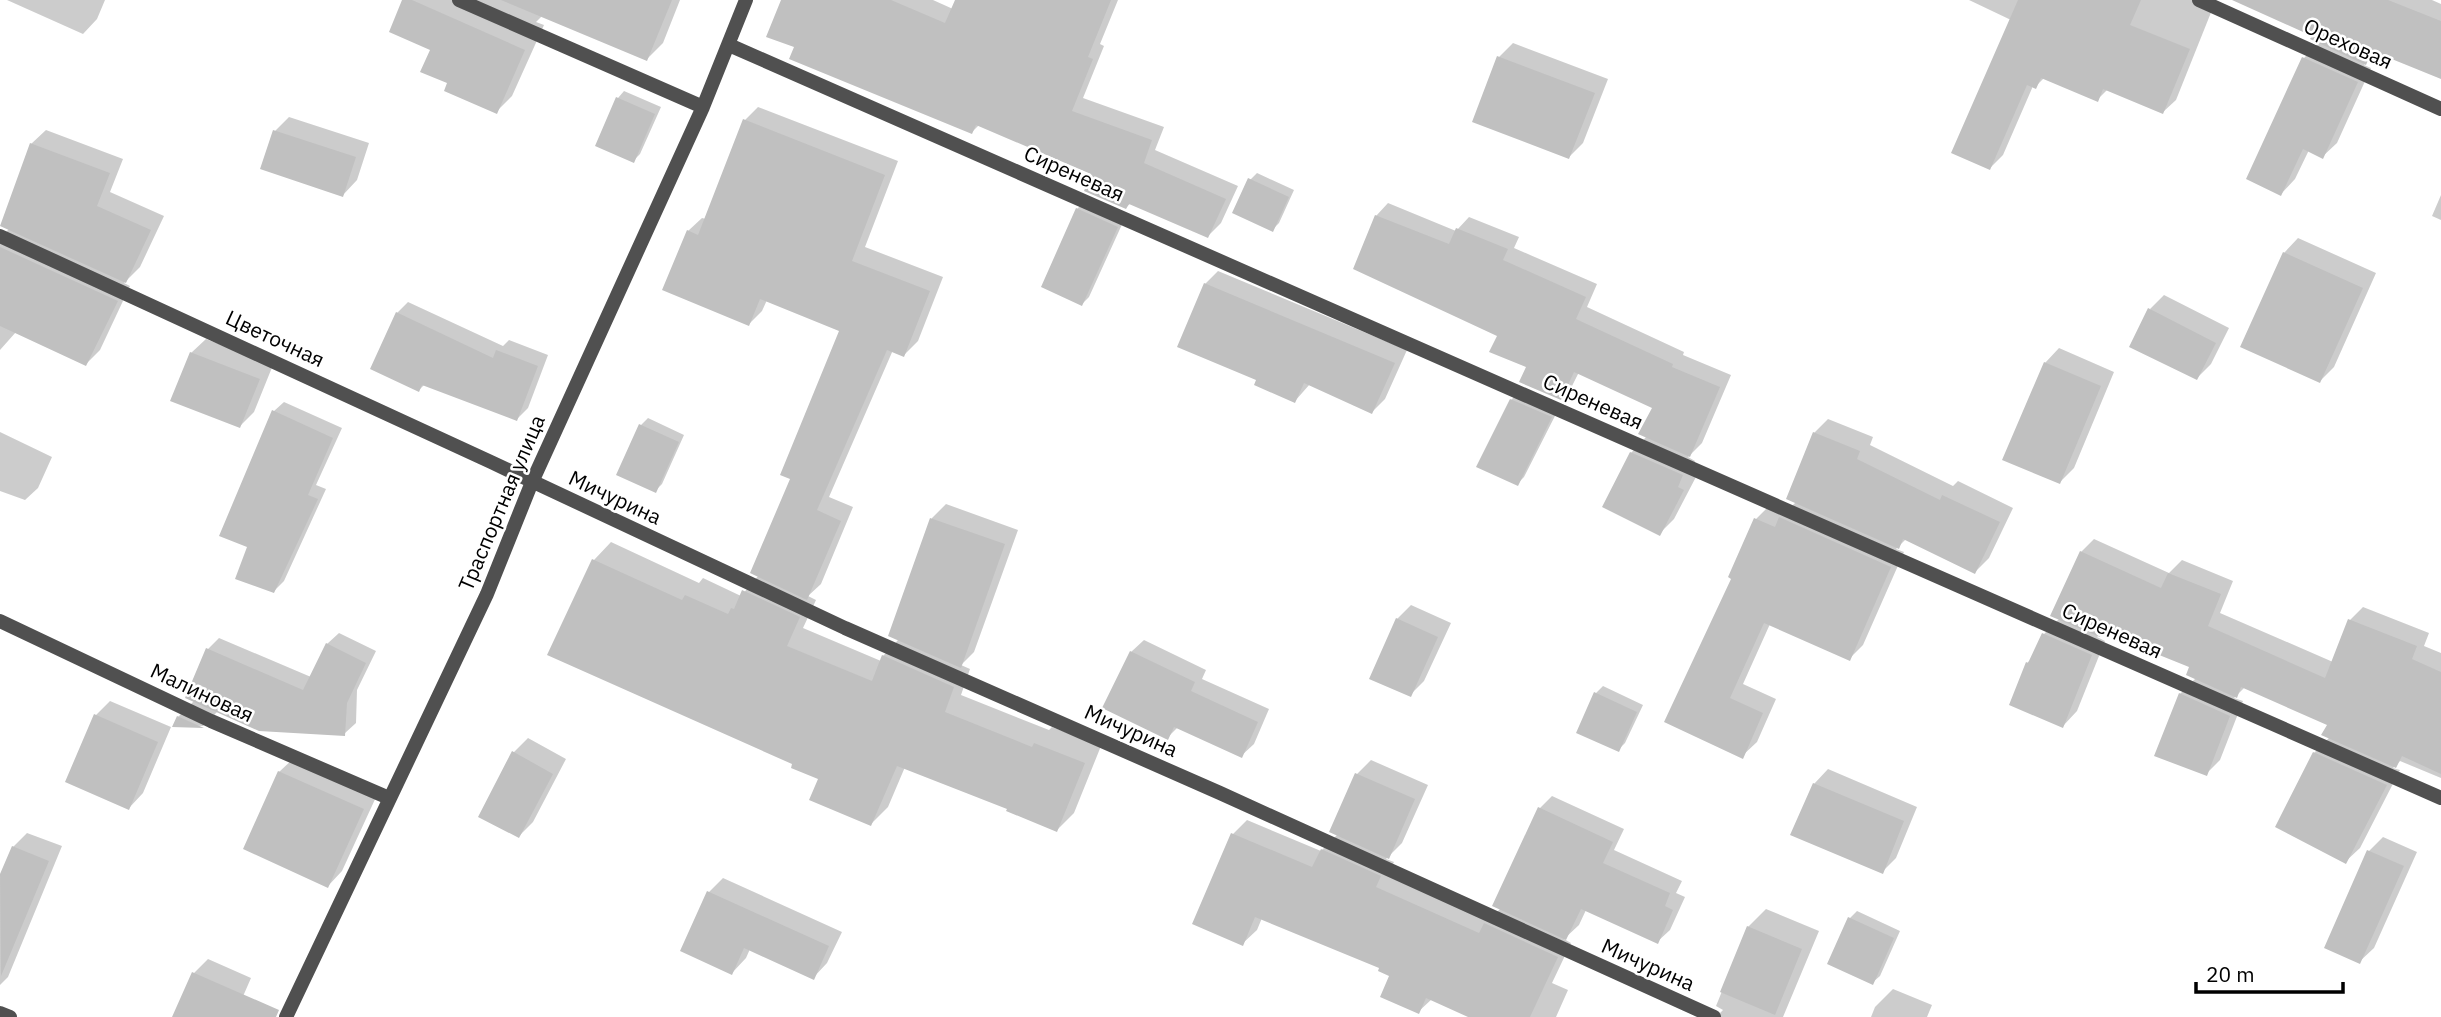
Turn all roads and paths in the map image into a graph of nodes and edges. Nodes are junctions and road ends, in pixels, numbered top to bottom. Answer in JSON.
{"nodes":[{"id":1,"x":458,"y":0,"type":"edge"},
{"id":2,"x":746,"y":0,"type":"edge"},
{"id":3,"x":2199,"y":0,"type":"edge"},
{"id":4,"x":729,"y":45,"type":"junction"},
{"id":5,"x":703,"y":107,"type":"junction"},
{"id":6,"x":2441,"y":109,"type":"edge"},
{"id":7,"x":0,"y":236,"type":"edge"},
{"id":8,"x":531,"y":482,"type":"junction"},
{"id":9,"x":0,"y":621,"type":"edge"},
{"id":10,"x":389,"y":798,"type":"junction"},
{"id":11,"x":2441,"y":798,"type":"edge"},
{"id":12,"x":0,"y":1013,"type":"edge"},
{"id":13,"x":10,"y":1017,"type":"edge"},
{"id":14,"x":286,"y":1017,"type":"edge"},
{"id":15,"x":1714,"y":1017,"type":"edge"}],
"edges":[{"from":1,"to":5,"type":"street"},
{"from":2,"to":4,"type":"street","name":"Траспортная улица"},
{"from":3,"to":6,"type":"street","name":"Ореховая"},
{"from":4,"to":5,"type":"street","name":"Траспортная улица"},
{"from":4,"to":11,"type":"street","name":"Сиреневая"},
{"from":5,"to":8,"type":"street","name":"Траспортная улица"},
{"from":7,"to":8,"type":"street","name":"Цветочная"},
{"from":8,"to":10,"type":"street","name":"Траспортная улица"},
{"from":8,"to":15,"type":"street","name":"Мичурина"},
{"from":9,"to":10,"type":"street","name":"Малиновая"},
{"from":10,"to":14,"type":"street","name":"Траспортная улица"},
{"from":12,"to":13,"type":"street"}]}
